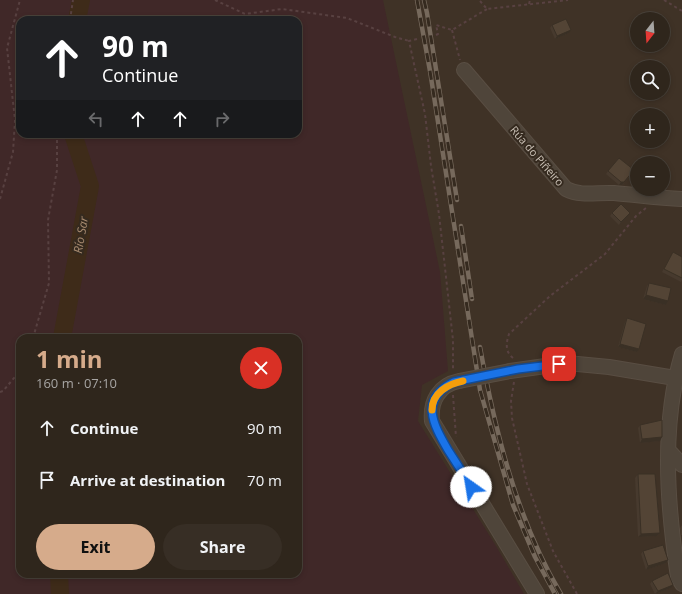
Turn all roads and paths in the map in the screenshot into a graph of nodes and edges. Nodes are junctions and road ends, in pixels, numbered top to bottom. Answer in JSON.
{"nodes":[{"id":1,"x":73,"y":0,"type":"edge"},
{"id":2,"x":214,"y":0,"type":"edge"},
{"id":3,"x":530,"y":0,"type":"edge"},
{"id":4,"x":568,"y":0,"type":"edge"},
{"id":5,"x":664,"y":0,"type":"edge"},
{"id":6,"x":19,"y":1,"type":"edge"},
{"id":7,"x":480,"y":2,"type":"dead end"},
{"id":8,"x":529,"y":4,"type":"junction"},
{"id":9,"x":487,"y":9,"type":"junction"},
{"id":10,"x":682,"y":11,"type":"edge"},
{"id":11,"x":71,"y":16,"type":"edge"},
{"id":12,"x":452,"y":30,"type":"junction"},
{"id":13,"x":436,"y":35,"type":"dead end"},
{"id":14,"x":418,"y":39,"type":"dead end"},
{"id":15,"x":409,"y":41,"type":"junction"},
{"id":16,"x":464,"y":70,"type":"joint"},
{"id":17,"x":57,"y":138,"type":"edge"},
{"id":18,"x":662,"y":198,"type":"junction"},
{"id":19,"x":0,"y":199,"type":"edge"},
{"id":20,"x":682,"y":199,"type":"edge"},
{"id":21,"x":34,"y":334,"type":"edge"},
{"id":22,"x":682,"y":354,"type":"edge"},
{"id":23,"x":515,"y":366,"type":"junction"},
{"id":24,"x":16,"y":376,"type":"edge"},
{"id":25,"x":675,"y":378,"type":"junction"},
{"id":26,"x":456,"y":382,"type":"junction"},
{"id":27,"x":0,"y":392,"type":"edge"},
{"id":28,"x":669,"y":451,"type":"junction"},
{"id":29,"x":682,"y":465,"type":"edge"},
{"id":30,"x":682,"y":584,"type":"edge"},
{"id":31,"x":537,"y":594,"type":"edge"},
{"id":32,"x":577,"y":594,"type":"edge"}],
"edges":[{"from":1,"to":11,"type":"path"},
{"from":2,"to":15,"type":"path"},
{"from":3,"to":8,"type":"path"},
{"from":4,"to":8,"type":"path"},
{"from":5,"to":10,"type":"path"},
{"from":6,"to":19,"type":"path"},
{"from":7,"to":9,"type":"path"},
{"from":8,"to":9,"type":"path"},
{"from":9,"to":12,"type":"path"},
{"from":12,"to":13,"type":"path"},
{"from":12,"to":16,"type":"path"},
{"from":14,"to":15,"type":"path"},
{"from":15,"to":26,"type":"path"},
{"from":16,"to":18,"type":"street","name":"Rúa do Piñeiro"},
{"from":17,"to":21,"type":"path"},
{"from":18,"to":20,"type":"street","name":"Rúa do Piñeiro"},
{"from":18,"to":23,"type":"path"},
{"from":22,"to":25,"type":"street"},
{"from":23,"to":25,"type":"street"},
{"from":23,"to":26,"type":"street","bridge":true},
{"from":23,"to":32,"type":"path"},
{"from":24,"to":27,"type":"path"},
{"from":25,"to":28,"type":"street"},
{"from":26,"to":31,"type":"street"},
{"from":28,"to":29,"type":"street"},
{"from":28,"to":30,"type":"street"}]}
